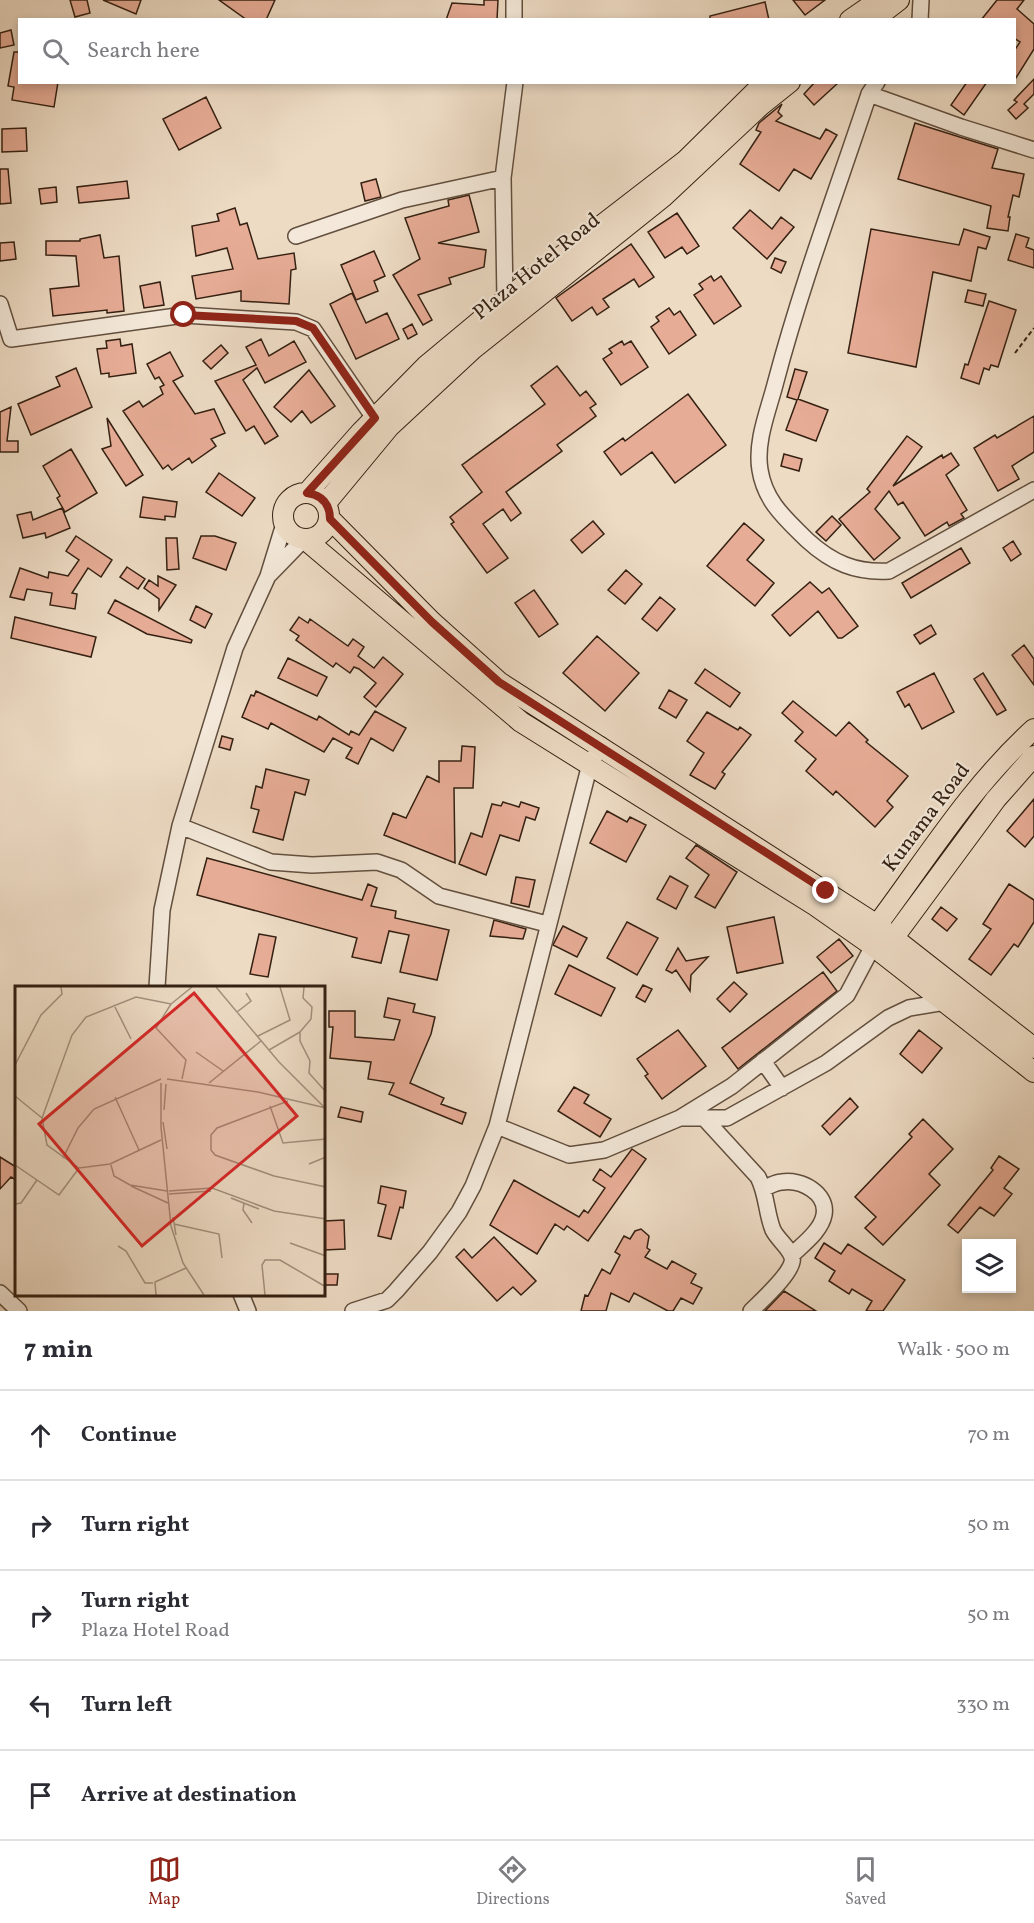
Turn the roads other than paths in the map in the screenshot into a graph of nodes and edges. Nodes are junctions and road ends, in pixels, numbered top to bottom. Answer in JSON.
{"nodes":[{"id":1,"x":514,"y":0,"type":"edge"},
{"id":2,"x":879,"y":0,"type":"edge"},
{"id":3,"x":899,"y":0,"type":"edge"},
{"id":4,"x":921,"y":0,"type":"edge"},
{"id":5,"x":514,"y":18,"type":"edge"},
{"id":6,"x":853,"y":18,"type":"edge"},
{"id":7,"x":876,"y":18,"type":"edge"},
{"id":8,"x":920,"y":18,"type":"edge"},
{"id":9,"x":514,"y":84,"type":"edge"},
{"id":10,"x":763,"y":84,"type":"edge"},
{"id":11,"x":788,"y":84,"type":"edge"},
{"id":12,"x":873,"y":88,"type":"edge"},
{"id":13,"x":1034,"y":150,"type":"edge"},
{"id":14,"x":503,"y":178,"type":"junction"},
{"id":15,"x":297,"y":236,"type":"dead end"},
{"id":16,"x":505,"y":300,"type":"junction"},
{"id":17,"x":0,"y":303,"type":"edge"},
{"id":18,"x":375,"y":418,"type":"junction"},
{"id":19,"x":1034,"y":490,"type":"edge"},
{"id":20,"x":307,"y":493,"type":"junction"},
{"id":21,"x":328,"y":511,"type":"junction"},
{"id":22,"x":284,"y":525,"type":"junction"},
{"id":23,"x":304,"y":540,"type":"junction"},
{"id":24,"x":268,"y":576,"type":"junction"},
{"id":25,"x":1034,"y":729,"type":"edge"},
{"id":26,"x":601,"y":745,"type":"junction"},
{"id":27,"x":1034,"y":756,"type":"edge"},
{"id":28,"x":590,"y":764,"type":"junction"},
{"id":29,"x":180,"y":826,"type":"junction"},
{"id":30,"x":547,"y":924,"type":"junction"},
{"id":31,"x":877,"y":925,"type":"junction"},
{"id":32,"x":894,"y":938,"type":"junction"},
{"id":33,"x":881,"y":952,"type":"junction"},
{"id":34,"x":157,"y":986,"type":"edge"},
{"id":35,"x":945,"y":1002,"type":"junction"},
{"id":36,"x":1034,"y":1048,"type":"edge"},
{"id":37,"x":764,"y":1061,"type":"junction"},
{"id":38,"x":1034,"y":1072,"type":"edge"},
{"id":39,"x":782,"y":1088,"type":"junction"},
{"id":40,"x":680,"y":1118,"type":"junction"},
{"id":41,"x":704,"y":1118,"type":"junction"},
{"id":42,"x":497,"y":1126,"type":"junction"},
{"id":43,"x":764,"y":1188,"type":"junction"},
{"id":44,"x":792,"y":1255,"type":"junction"},
{"id":45,"x":0,"y":1293,"type":"edge"},
{"id":46,"x":242,"y":1296,"type":"edge"},
{"id":47,"x":388,"y":1306,"type":"edge"},
{"id":48,"x":19,"y":1311,"type":"edge"},
{"id":49,"x":248,"y":1311,"type":"edge"},
{"id":50,"x":353,"y":1311,"type":"edge"},
{"id":51,"x":752,"y":1311,"type":"edge"}],
"edges":[{"from":1,"to":5,"type":"street"},
{"from":2,"to":6,"type":"main road"},
{"from":3,"to":7,"type":"main road"},
{"from":4,"to":8,"type":"street"},
{"from":9,"to":14,"type":"street"},
{"from":10,"to":16,"type":"main road","name":"Plaza Hotel Road"},
{"from":11,"to":21,"type":"main road","name":"Plaza Hotel Road"},
{"from":12,"to":13,"type":"street"},
{"from":12,"to":19,"type":"street"},
{"from":14,"to":15,"type":"street"},
{"from":14,"to":16,"type":"street"},
{"from":16,"to":18,"type":"main road","name":"Plaza Hotel Road"},
{"from":17,"to":18,"type":"street"},
{"from":18,"to":20,"type":"main road","name":"Plaza Hotel Road"},
{"from":20,"to":21,"type":"main road"},
{"from":20,"to":22,"type":"main road"},
{"from":21,"to":23,"type":"main road"},
{"from":21,"to":26,"type":"main road"},
{"from":22,"to":23,"type":"main road"},
{"from":22,"to":24,"type":"street"},
{"from":23,"to":24,"type":"street"},
{"from":23,"to":28,"type":"main road"},
{"from":24,"to":29,"type":"street"},
{"from":25,"to":31,"type":"main road","name":"Kunama Road"},
{"from":26,"to":28,"type":"street"},
{"from":26,"to":31,"type":"main road"},
{"from":27,"to":32,"type":"main road","name":"Kunama Road"},
{"from":28,"to":30,"type":"street"},
{"from":28,"to":33,"type":"main road"},
{"from":29,"to":30,"type":"street"},
{"from":29,"to":34,"type":"street"},
{"from":30,"to":42,"type":"street"},
{"from":31,"to":32,"type":"main road"},
{"from":31,"to":33,"type":"main road","name":"Kunama Road"},
{"from":32,"to":33,"type":"main road","name":"Kunama Road"},
{"from":32,"to":36,"type":"main road"},
{"from":33,"to":35,"type":"main road"},
{"from":33,"to":37,"type":"street"},
{"from":35,"to":38,"type":"main road"},
{"from":35,"to":39,"type":"street"},
{"from":37,"to":39,"type":"street"},
{"from":37,"to":40,"type":"street"},
{"from":39,"to":41,"type":"street"},
{"from":40,"to":41,"type":"street"},
{"from":40,"to":42,"type":"street"},
{"from":41,"to":43,"type":"street"},
{"from":42,"to":47,"type":"street"},
{"from":43,"to":44,"type":"street"},
{"from":43,"to":44,"type":"street"},
{"from":44,"to":51,"type":"street"},
{"from":45,"to":48,"type":"street"},
{"from":46,"to":49,"type":"street"},
{"from":47,"to":50,"type":"street"}]}
